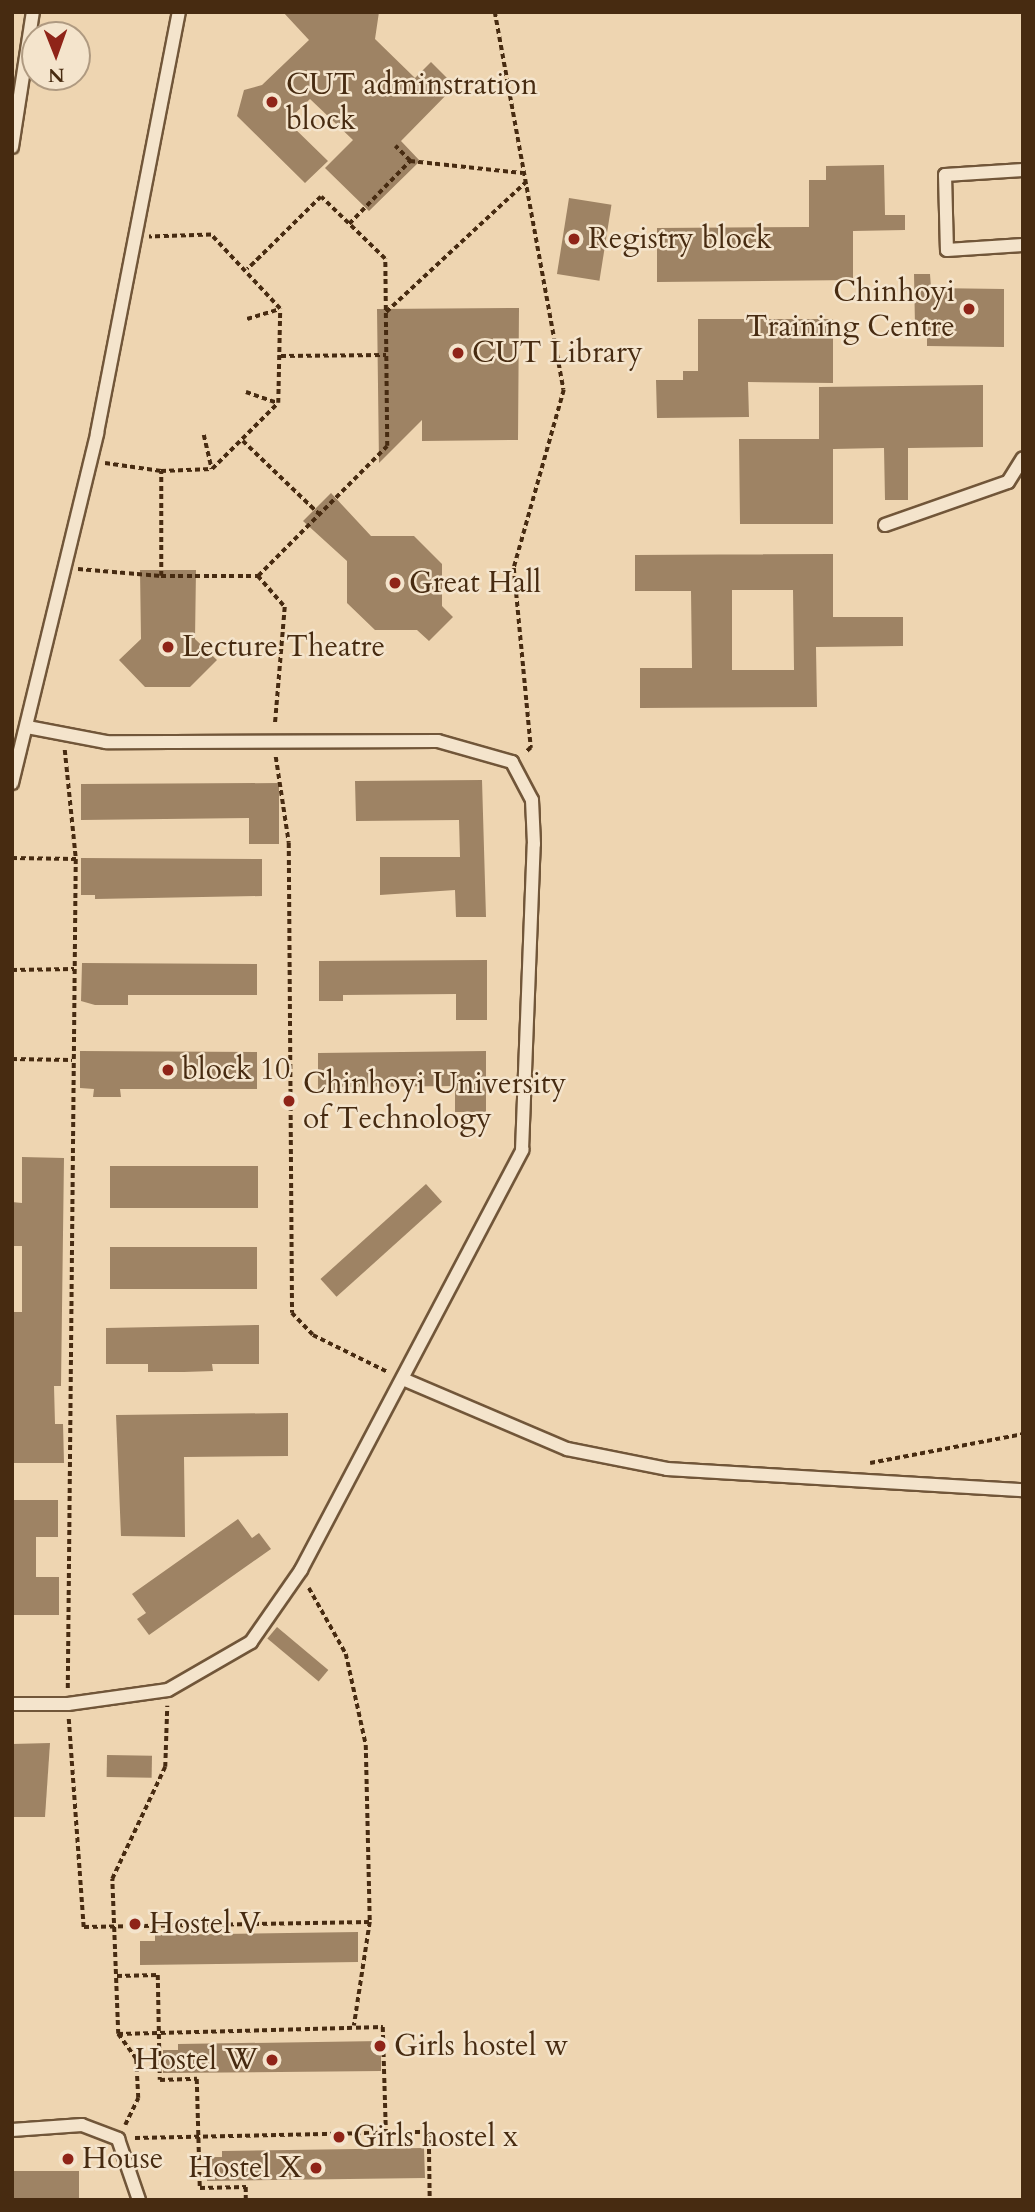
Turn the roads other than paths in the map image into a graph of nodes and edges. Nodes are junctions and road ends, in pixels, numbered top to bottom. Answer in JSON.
{"nodes":[{"id":1,"x":33,"y":12,"type":"edge"},
{"id":2,"x":179,"y":12,"type":"edge"},
{"id":3,"x":12,"y":147,"type":"edge"},
{"id":4,"x":1023,"y":170,"type":"edge"},
{"id":5,"x":1023,"y":245,"type":"edge"},
{"id":6,"x":1023,"y":458,"type":"edge"},
{"id":7,"x":885,"y":524,"type":"dead end"},
{"id":8,"x":27,"y":727,"type":"junction"},
{"id":9,"x":12,"y":783,"type":"edge"},
{"id":10,"x":403,"y":1379,"type":"junction"},
{"id":11,"x":1023,"y":1490,"type":"edge"},
{"id":12,"x":12,"y":1704,"type":"edge"},
{"id":13,"x":12,"y":2130,"type":"edge"},
{"id":14,"x":139,"y":2200,"type":"edge"}],
"edges":[{"from":1,"to":3,"type":"lane"},
{"from":2,"to":8,"type":"lane"},
{"from":4,"to":5,"type":"lane"},
{"from":6,"to":7,"type":"lane"},
{"from":8,"to":9,"type":"lane"},
{"from":8,"to":10,"type":"lane"},
{"from":10,"to":11,"type":"lane"},
{"from":10,"to":12,"type":"lane"},
{"from":13,"to":14,"type":"lane"}]}
